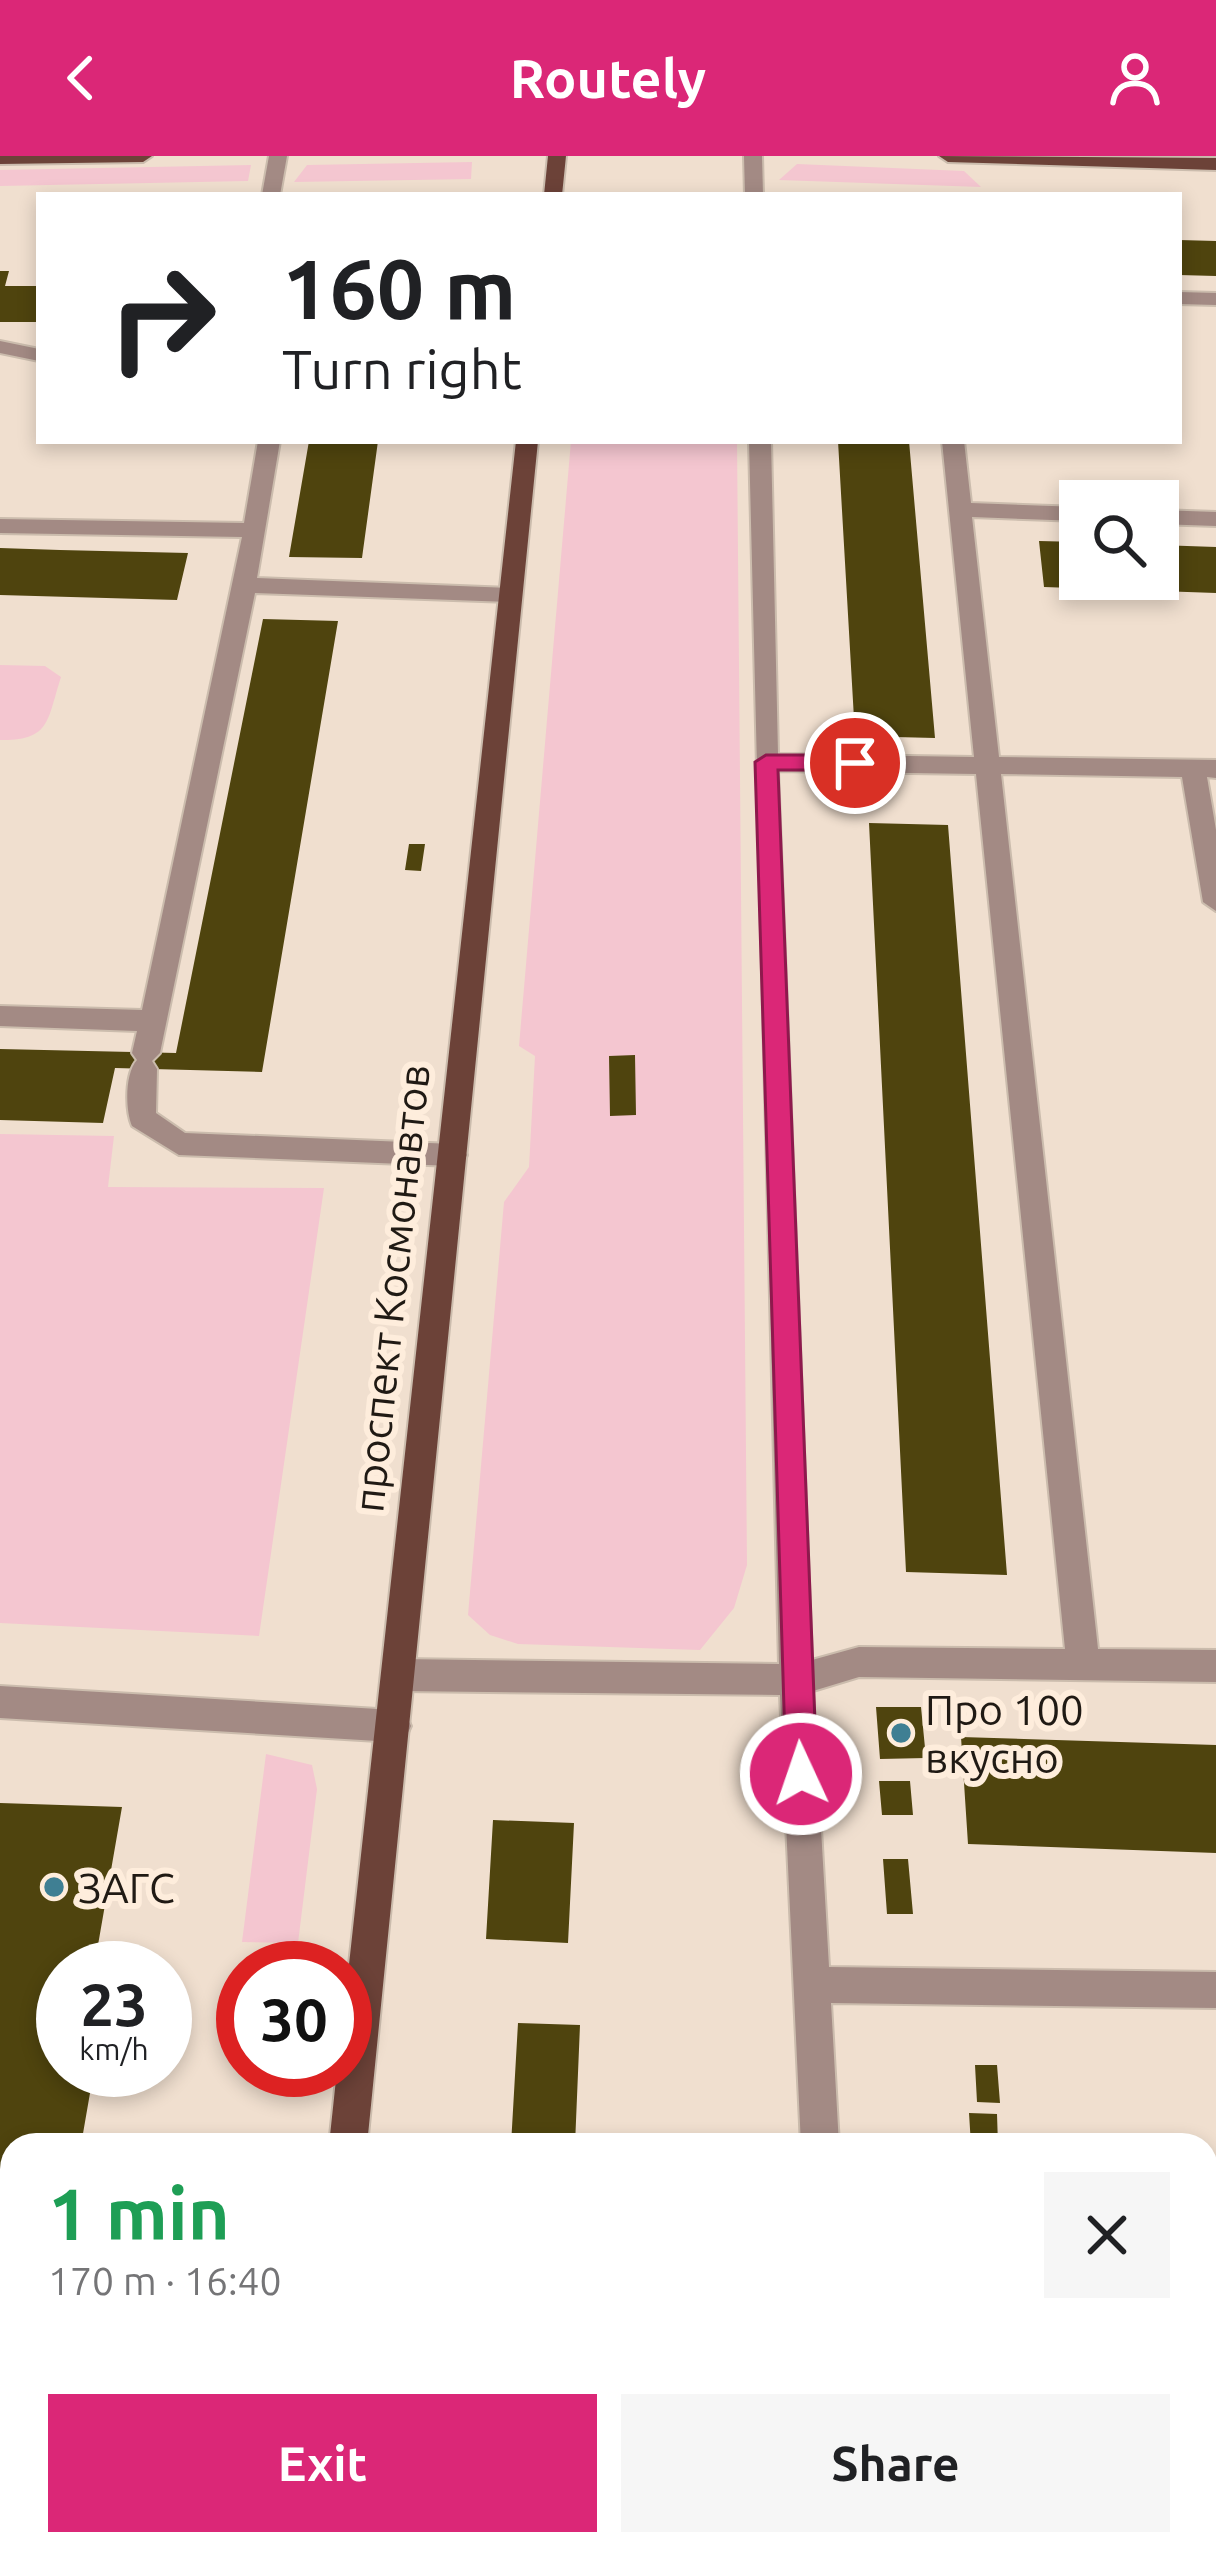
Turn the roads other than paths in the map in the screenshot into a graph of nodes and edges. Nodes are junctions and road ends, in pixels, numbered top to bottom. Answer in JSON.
{"nodes":[{"id":1,"x":143,"y":156,"type":"edge"},
{"id":2,"x":278,"y":156,"type":"edge"},
{"id":3,"x":557,"y":156,"type":"edge"},
{"id":4,"x":753,"y":156,"type":"edge"},
{"id":5,"x":948,"y":156,"type":"edge"},
{"id":6,"x":0,"y":158,"type":"edge"},
{"id":7,"x":1216,"y":164,"type":"edge"},
{"id":8,"x":272,"y":192,"type":"edge"},
{"id":9,"x":554,"y":192,"type":"edge"},
{"id":10,"x":754,"y":192,"type":"edge"},
{"id":11,"x":1182,"y":298,"type":"edge"},
{"id":12,"x":1216,"y":299,"type":"edge"},
{"id":13,"x":0,"y":347,"type":"edge"},
{"id":14,"x":36,"y":354,"type":"edge"},
{"id":15,"x":269,"y":444,"type":"edge"},
{"id":16,"x":527,"y":444,"type":"edge"},
{"id":17,"x":760,"y":444,"type":"edge"},
{"id":18,"x":953,"y":444,"type":"edge"},
{"id":19,"x":961,"y":510,"type":"junction"},
{"id":20,"x":1059,"y":513,"type":"edge"},
{"id":21,"x":1179,"y":518,"type":"edge"},
{"id":22,"x":1216,"y":519,"type":"edge"},
{"id":23,"x":0,"y":526,"type":"edge"},
{"id":24,"x":255,"y":530,"type":"junction"},
{"id":25,"x":245,"y":585,"type":"junction"},
{"id":26,"x":510,"y":595,"type":"junction"},
{"id":27,"x":766,"y":762,"type":"junction"},
{"id":28,"x":988,"y":763,"type":"junction"},
{"id":29,"x":1204,"y":769,"type":"edge"},
{"id":30,"x":1216,"y":902,"type":"edge"},
{"id":31,"x":0,"y":1016,"type":"edge"},
{"id":32,"x":152,"y":1021,"type":"junction"},
{"id":33,"x":453,"y":1155,"type":"junction"},
{"id":34,"x":1083,"y":1663,"type":"junction"},
{"id":35,"x":1216,"y":1666,"type":"edge"},
{"id":36,"x":400,"y":1675,"type":"junction"},
{"id":37,"x":796,"y":1679,"type":"junction"},
{"id":38,"x":0,"y":1702,"type":"edge"},
{"id":39,"x":394,"y":1726,"type":"junction"},
{"id":40,"x":814,"y":1985,"type":"junction"},
{"id":41,"x":1216,"y":1990,"type":"edge"},
{"id":42,"x":349,"y":2133,"type":"edge"},
{"id":43,"x":820,"y":2133,"type":"edge"}],
"edges":[{"from":1,"to":6,"type":"main road"},
{"from":2,"to":8,"type":"street"},
{"from":3,"to":9,"type":"main road"},
{"from":4,"to":10,"type":"street"},
{"from":5,"to":7,"type":"main road"},
{"from":11,"to":12,"type":"street"},
{"from":13,"to":14,"type":"street"},
{"from":15,"to":24,"type":"street"},
{"from":16,"to":26,"type":"main road","name":"проспект Космонавтов"},
{"from":17,"to":27,"type":"street"},
{"from":18,"to":19,"type":"street"},
{"from":19,"to":20,"type":"street"},
{"from":19,"to":28,"type":"street"},
{"from":21,"to":22,"type":"street"},
{"from":23,"to":24,"type":"street"},
{"from":24,"to":25,"type":"street"},
{"from":25,"to":26,"type":"street"},
{"from":25,"to":32,"type":"street"},
{"from":26,"to":33,"type":"main road","name":"проспект Космонавтов"},
{"from":27,"to":28,"type":"street"},
{"from":27,"to":37,"type":"street"},
{"from":28,"to":29,"type":"street"},
{"from":28,"to":34,"type":"street"},
{"from":29,"to":30,"type":"street"},
{"from":31,"to":32,"type":"street"},
{"from":32,"to":33,"type":"street"},
{"from":33,"to":36,"type":"main road","name":"проспект Космонавтов"},
{"from":34,"to":35,"type":"street"},
{"from":34,"to":37,"type":"street"},
{"from":36,"to":37,"type":"street"},
{"from":36,"to":39,"type":"main road","name":"проспект Космонавтов"},
{"from":37,"to":40,"type":"street"},
{"from":38,"to":39,"type":"street"},
{"from":39,"to":42,"type":"main road","name":"проспект Космонавтов"},
{"from":40,"to":41,"type":"street"},
{"from":40,"to":43,"type":"street"}]}
